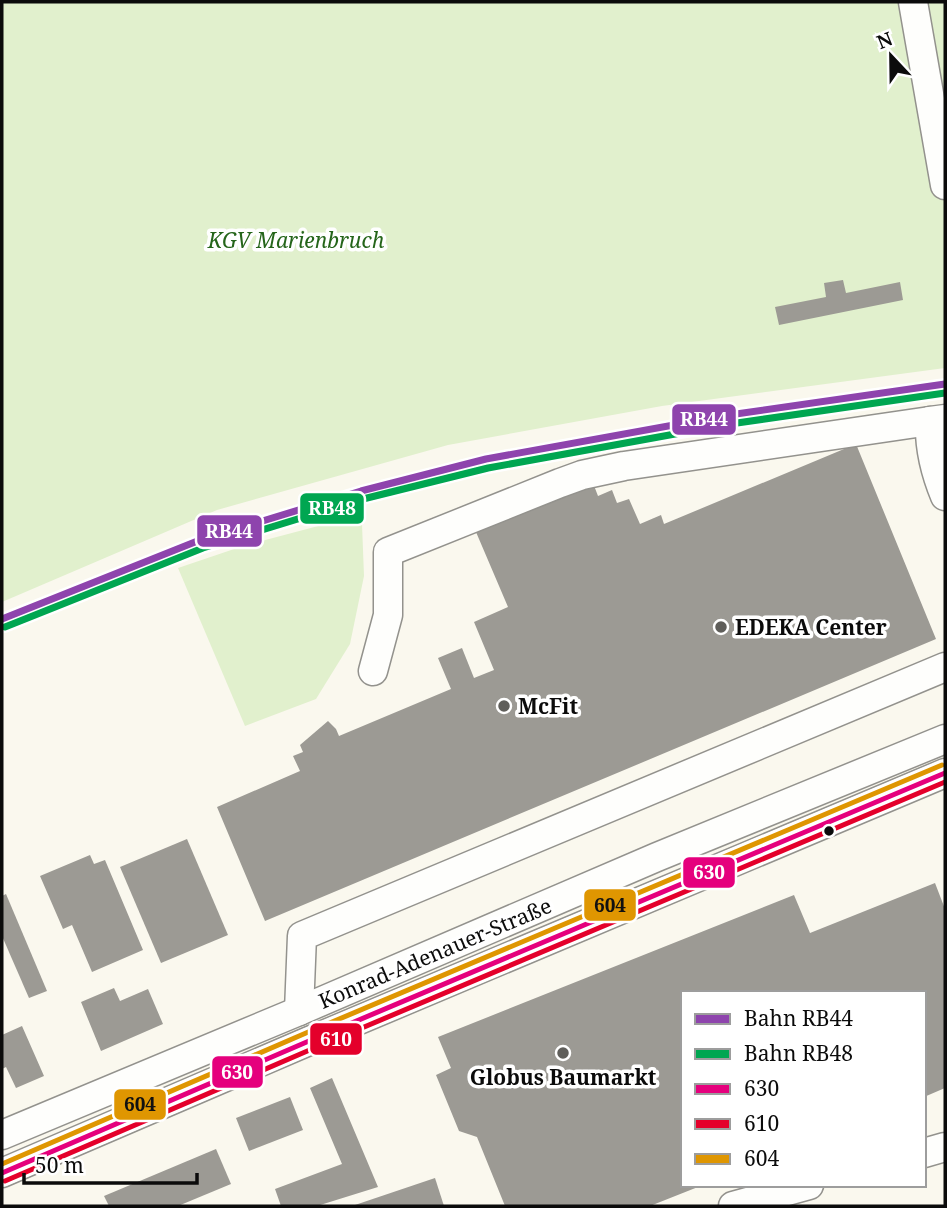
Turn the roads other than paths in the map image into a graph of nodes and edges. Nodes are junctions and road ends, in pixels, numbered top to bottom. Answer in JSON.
{"nodes":[{"id":1,"x":913,"y":2,"type":"edge"},
{"id":2,"x":945,"y":185,"type":"edge"},
{"id":3,"x":938,"y":420,"type":"edge"},
{"id":4,"x":945,"y":495,"type":"edge"},
{"id":5,"x":945,"y":667,"type":"edge"},
{"id":6,"x":373,"y":671,"type":"dead end"},
{"id":7,"x":945,"y":739,"type":"edge"},
{"id":8,"x":945,"y":773,"type":"edge"},
{"id":9,"x":299,"y":1011,"type":"junction"},
{"id":10,"x":2,"y":1135,"type":"edge"},
{"id":11,"x":945,"y":1147,"type":"edge"},
{"id":12,"x":926,"y":1152,"type":"edge"},
{"id":13,"x":2,"y":1173,"type":"edge"},
{"id":14,"x":802,"y":1187,"type":"edge"},
{"id":15,"x":733,"y":1206,"type":"edge"}],
"edges":[{"from":1,"to":2,"type":"street"},
{"from":3,"to":4,"type":"street"},
{"from":3,"to":6,"type":"street"},
{"from":5,"to":9,"type":"street"},
{"from":7,"to":9,"type":"street","name":"Konrad-Adenauer-Straße"},
{"from":8,"to":13,"type":"street","name":"Konrad-Adenauer-Straße"},
{"from":9,"to":10,"type":"street","name":"Konrad-Adenauer-Straße"},
{"from":11,"to":12,"type":"street"},
{"from":14,"to":15,"type":"street"}]}
